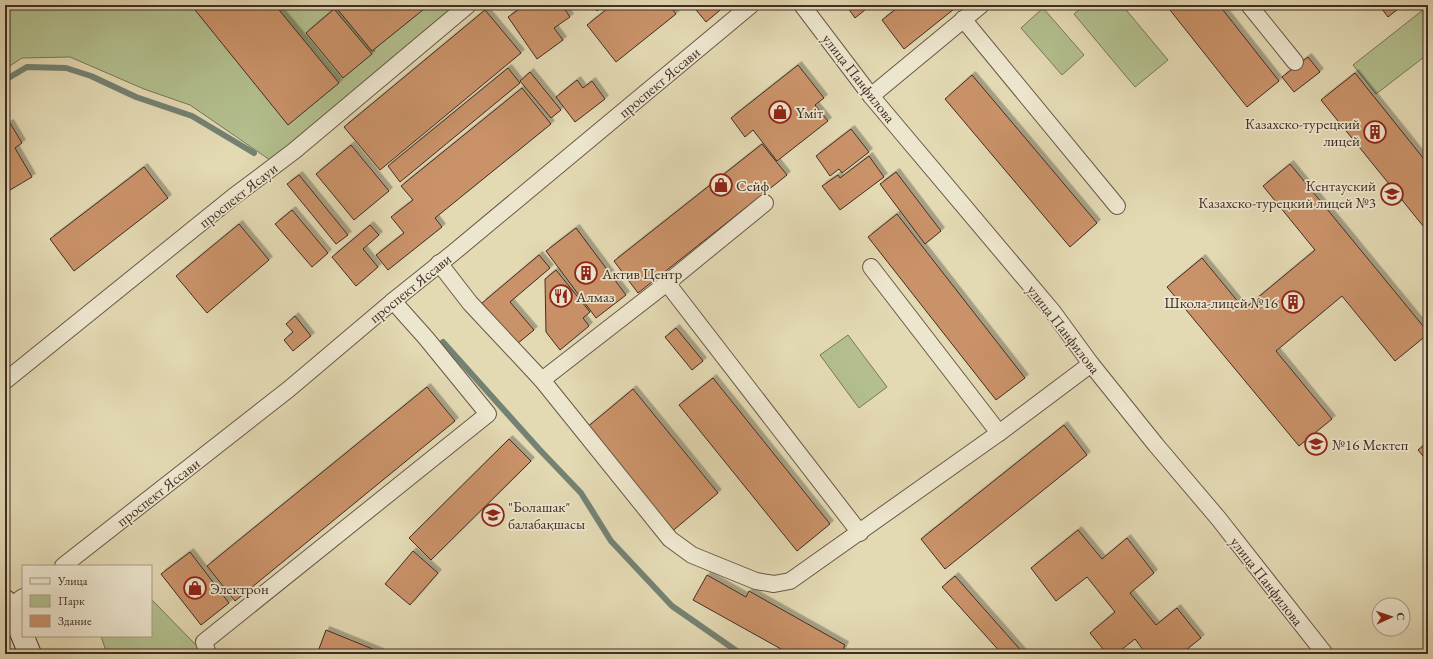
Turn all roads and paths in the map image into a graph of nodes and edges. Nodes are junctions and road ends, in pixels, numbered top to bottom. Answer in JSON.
{"nodes":[{"id":1,"x":468,"y":5,"type":"edge"},
{"id":2,"x":751,"y":5,"type":"edge"},
{"id":3,"x":802,"y":5,"type":"edge"},
{"id":4,"x":981,"y":5,"type":"edge"},
{"id":5,"x":1249,"y":5,"type":"edge"},
{"id":6,"x":963,"y":19,"type":"junction"},
{"id":7,"x":1295,"y":62,"type":"dead end"},
{"id":8,"x":872,"y":96,"type":"junction"},
{"id":9,"x":765,"y":203,"type":"dead end"},
{"id":10,"x":1117,"y":206,"type":"dead end"},
{"id":11,"x":440,"y":263,"type":"junction"},
{"id":12,"x":871,"y":266,"type":"dead end"},
{"id":13,"x":667,"y":283,"type":"junction"},
{"id":14,"x":393,"y":301,"type":"junction"},
{"id":15,"x":1091,"y":364,"type":"junction"},
{"id":16,"x":542,"y":380,"type":"junction"},
{"id":17,"x":5,"y":381,"type":"edge"},
{"id":18,"x":999,"y":433,"type":"junction"},
{"id":19,"x":860,"y":533,"type":"junction"},
{"id":20,"x":65,"y":565,"type":"edge"},
{"id":21,"x":11,"y":603,"type":"edge"},
{"id":22,"x":22,"y":633,"type":"edge"},
{"id":23,"x":24,"y":637,"type":"edge"},
{"id":24,"x":30,"y":654,"type":"edge"},
{"id":25,"x":208,"y":654,"type":"edge"},
{"id":26,"x":1325,"y":654,"type":"edge"}],
"edges":[{"from":1,"to":17,"type":"street","name":"проспект Ясауи"},
{"from":2,"to":11,"type":"street","name":"проспект Яссави"},
{"from":3,"to":8,"type":"street","name":"улица Панфилова"},
{"from":4,"to":6,"type":"street"},
{"from":5,"to":7,"type":"street"},
{"from":6,"to":8,"type":"street"},
{"from":6,"to":10,"type":"street"},
{"from":8,"to":15,"type":"street","name":"улица Панфилова"},
{"from":9,"to":13,"type":"street"},
{"from":11,"to":14,"type":"street","name":"проспект Яссави"},
{"from":11,"to":16,"type":"street"},
{"from":12,"to":18,"type":"street"},
{"from":13,"to":16,"type":"street"},
{"from":13,"to":19,"type":"street"},
{"from":14,"to":20,"type":"street","name":"проспект Яссави"},
{"from":14,"to":25,"type":"street"},
{"from":15,"to":18,"type":"street"},
{"from":15,"to":26,"type":"street","name":"улица Панфилова"},
{"from":16,"to":19,"type":"street"},
{"from":18,"to":19,"type":"street"},
{"from":21,"to":22,"type":"main road"},
{"from":23,"to":24,"type":"main road"}]}
